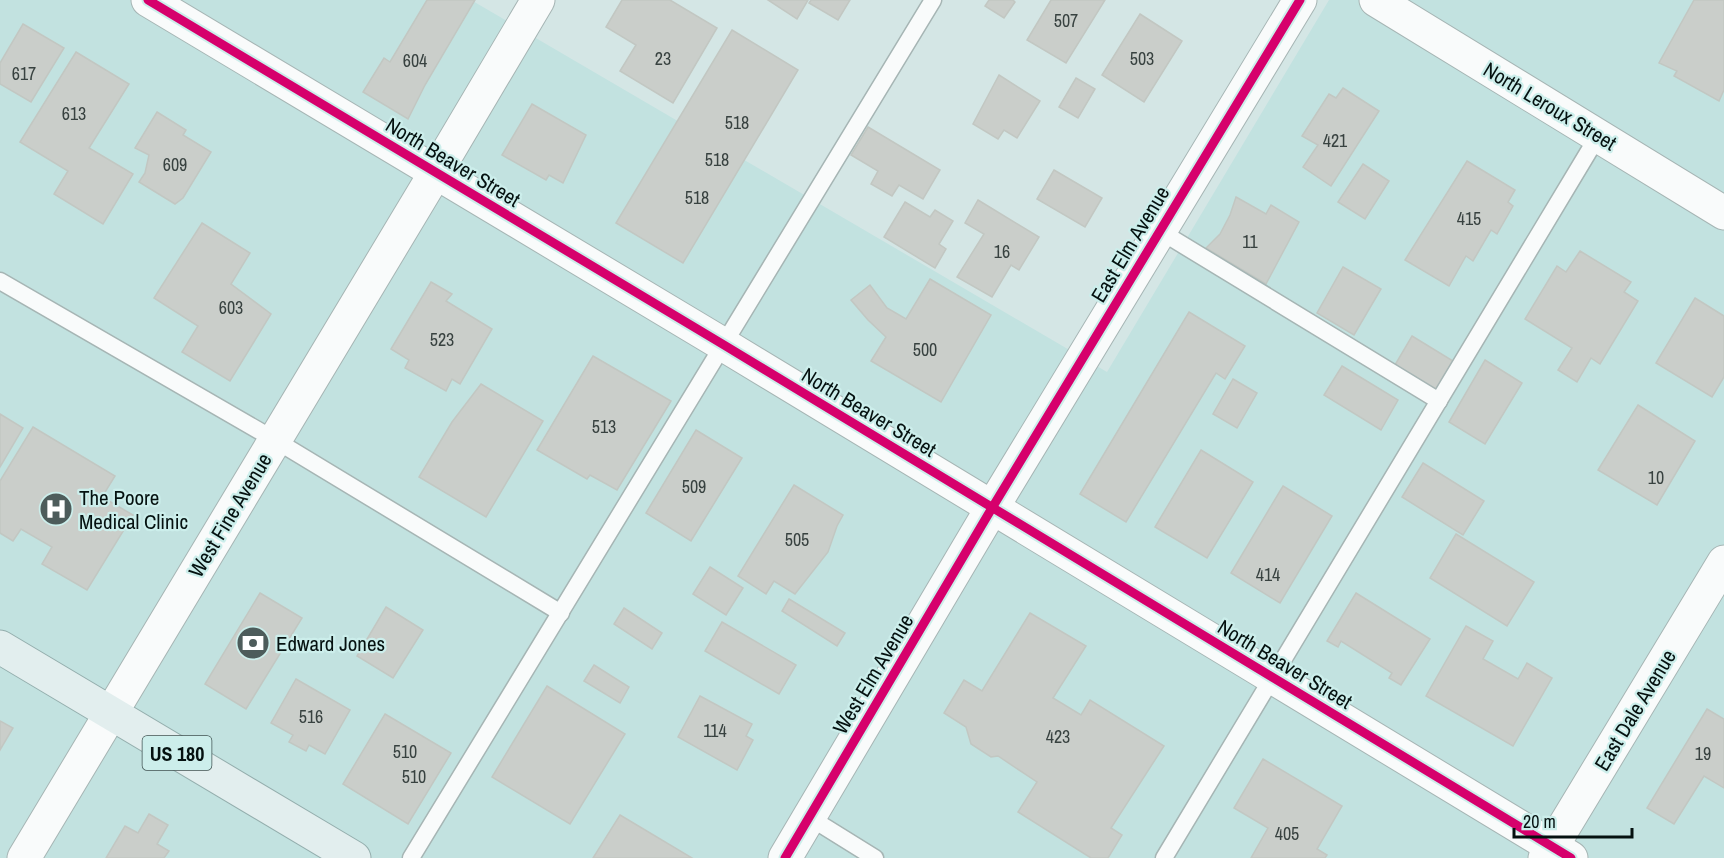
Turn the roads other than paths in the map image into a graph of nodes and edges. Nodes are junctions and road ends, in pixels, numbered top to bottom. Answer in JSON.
{"nodes":[{"id":1,"x":148,"y":0,"type":"edge"},
{"id":2,"x":538,"y":0,"type":"edge"},
{"id":3,"x":933,"y":0,"type":"edge"},
{"id":4,"x":1300,"y":0,"type":"edge"},
{"id":5,"x":1376,"y":0,"type":"edge"},
{"id":6,"x":1598,"y":136,"type":"junction"},
{"id":7,"x":436,"y":172,"type":"junction"},
{"id":8,"x":1724,"y":213,"type":"edge"},
{"id":9,"x":1160,"y":231,"type":"junction"},
{"id":10,"x":0,"y":281,"type":"edge"},
{"id":11,"x":724,"y":345,"type":"junction"},
{"id":12,"x":1439,"y":401,"type":"junction"},
{"id":13,"x":275,"y":440,"type":"junction"},
{"id":14,"x":992,"y":508,"type":"junction"},
{"id":15,"x":1724,"y":562,"type":"edge"},
{"id":16,"x":561,"y":613,"type":"junction"},
{"id":17,"x":0,"y":647,"type":"edge"},
{"id":18,"x":1273,"y":678,"type":"junction"},
{"id":19,"x":111,"y":714,"type":"junction"},
{"id":20,"x":809,"y":817,"type":"junction"},
{"id":21,"x":1556,"y":854,"type":"edge"},
{"id":22,"x":24,"y":858,"type":"edge"},
{"id":23,"x":354,"y":858,"type":"edge"},
{"id":24,"x":411,"y":858,"type":"edge"},
{"id":25,"x":784,"y":858,"type":"edge"},
{"id":26,"x":875,"y":858,"type":"edge"},
{"id":27,"x":1164,"y":858,"type":"edge"}],
"edges":[{"from":1,"to":7,"type":"street","name":"North Beaver Street"},
{"from":2,"to":7,"type":"street","name":"West Fine Avenue"},
{"from":3,"to":11,"type":"lane"},
{"from":4,"to":9,"type":"street","name":"East Elm Avenue"},
{"from":5,"to":6,"type":"street","name":"North Leroux Street"},
{"from":6,"to":8,"type":"street","name":"North Leroux Street"},
{"from":6,"to":12,"type":"lane"},
{"from":7,"to":11,"type":"street","name":"North Beaver Street"},
{"from":7,"to":13,"type":"street","name":"West Fine Avenue"},
{"from":9,"to":12,"type":"lane"},
{"from":9,"to":14,"type":"street","name":"East Elm Avenue"},
{"from":10,"to":13,"type":"lane"},
{"from":11,"to":14,"type":"street","name":"North Beaver Street"},
{"from":11,"to":16,"type":"lane"},
{"from":12,"to":18,"type":"lane"},
{"from":13,"to":16,"type":"lane"},
{"from":13,"to":19,"type":"street","name":"West Fine Avenue"},
{"from":14,"to":18,"type":"street","name":"North Beaver Street"},
{"from":14,"to":20,"type":"street","name":"West Elm Avenue"},
{"from":15,"to":21,"type":"street","name":"East Dale Avenue"},
{"from":16,"to":24,"type":"lane"},
{"from":17,"to":19,"type":"main road","number":"US 180"},
{"from":18,"to":21,"type":"street","name":"North Beaver Street"},
{"from":18,"to":27,"type":"lane"},
{"from":19,"to":22,"type":"street","name":"West Fine Avenue"},
{"from":19,"to":23,"type":"main road","number":"US 180"},
{"from":20,"to":25,"type":"street","name":"West Elm Avenue"},
{"from":20,"to":26,"type":"lane"}]}
